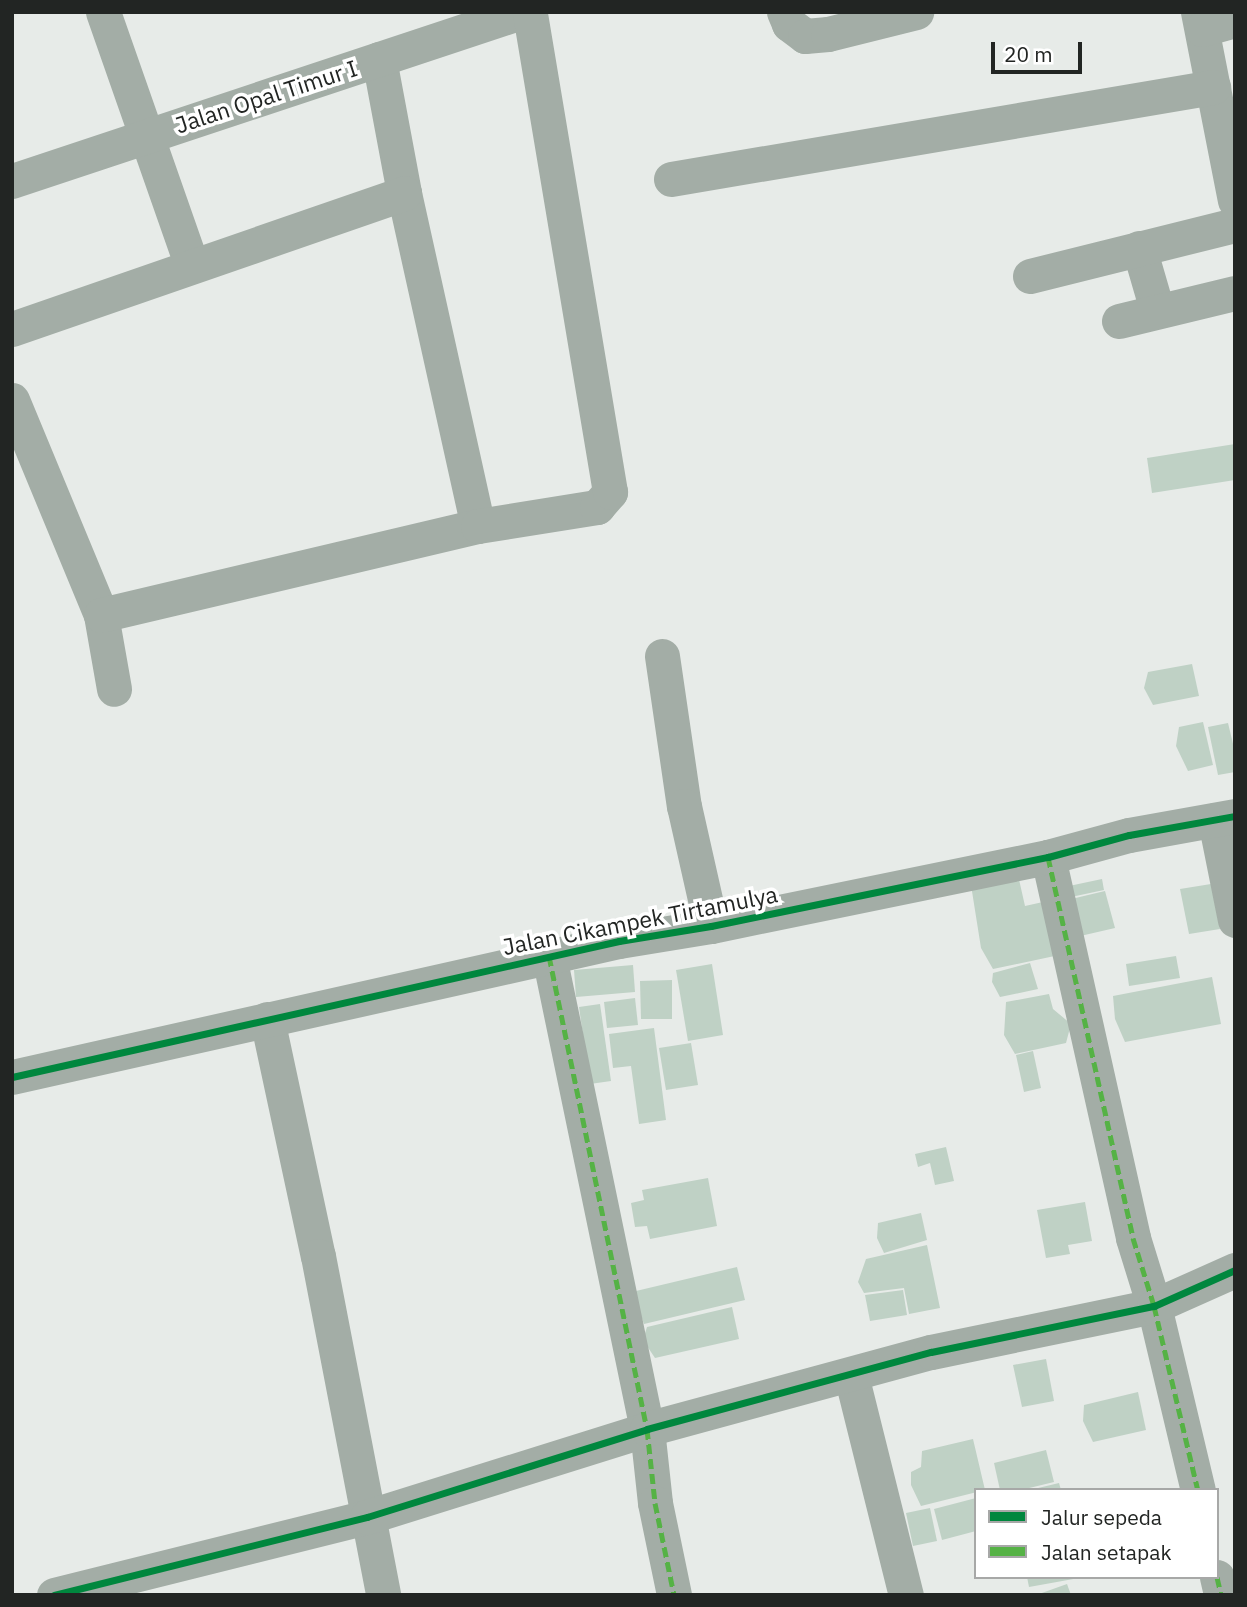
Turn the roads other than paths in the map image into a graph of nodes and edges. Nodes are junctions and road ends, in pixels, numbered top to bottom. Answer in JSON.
{"nodes":[{"id":1,"x":103,"y":12,"type":"edge"},
{"id":2,"x":521,"y":12,"type":"edge"},
{"id":3,"x":530,"y":12,"type":"edge"},
{"id":4,"x":784,"y":12,"type":"edge"},
{"id":5,"x":916,"y":12,"type":"edge"},
{"id":6,"x":1200,"y":20,"type":"edge"},
{"id":7,"x":1235,"y":20,"type":"edge"},
{"id":8,"x":379,"y":58,"type":"junction"},
{"id":9,"x":1213,"y":87,"type":"junction"},
{"id":10,"x":147,"y":136,"type":"junction"},
{"id":11,"x":671,"y":179,"type":"dead end"},
{"id":12,"x":12,"y":181,"type":"edge"},
{"id":13,"x":404,"y":193,"type":"junction"},
{"id":14,"x":1235,"y":200,"type":"edge"},
{"id":15,"x":1235,"y":225,"type":"edge"},
{"id":16,"x":1139,"y":248,"type":"junction"},
{"id":17,"x":192,"y":267,"type":"junction"},
{"id":18,"x":1030,"y":276,"type":"dead end"},
{"id":19,"x":1235,"y":293,"type":"edge"},
{"id":20,"x":1157,"y":310,"type":"junction"},
{"id":21,"x":1119,"y":321,"type":"dead end"},
{"id":22,"x":12,"y":329,"type":"edge"},
{"id":23,"x":12,"y":400,"type":"edge"},
{"id":24,"x":478,"y":526,"type":"junction"},
{"id":25,"x":101,"y":615,"type":"junction"},
{"id":26,"x":662,"y":656,"type":"dead end"},
{"id":27,"x":114,"y":689,"type":"dead end"},
{"id":28,"x":1225,"y":818,"type":"edge"},
{"id":29,"x":1048,"y":857,"type":"junction"},
{"id":30,"x":1235,"y":920,"type":"edge"},
{"id":31,"x":711,"y":926,"type":"junction"},
{"id":32,"x":549,"y":956,"type":"junction"},
{"id":33,"x":267,"y":1019,"type":"junction"},
{"id":34,"x":12,"y":1077,"type":"edge"},
{"id":35,"x":1235,"y":1270,"type":"edge"},
{"id":36,"x":1154,"y":1306,"type":"junction"},
{"id":37,"x":851,"y":1375,"type":"junction"},
{"id":38,"x":647,"y":1429,"type":"junction"},
{"id":39,"x":1198,"y":1488,"type":"edge"},
{"id":40,"x":367,"y":1517,"type":"junction"},
{"id":41,"x":54,"y":1595,"type":"edge"},
{"id":42,"x":383,"y":1595,"type":"edge"},
{"id":43,"x":674,"y":1595,"type":"edge"},
{"id":44,"x":906,"y":1595,"type":"edge"}],
"edges":[{"from":1,"to":10,"type":"street"},
{"from":2,"to":8,"type":"street","name":"Jalan Opal Timur I"},
{"from":3,"to":24,"type":"street"},
{"from":4,"to":5,"type":"street"},
{"from":6,"to":7,"type":"street"},
{"from":6,"to":9,"type":"street"},
{"from":8,"to":10,"type":"street","name":"Jalan Opal Timur I"},
{"from":8,"to":13,"type":"street"},
{"from":9,"to":11,"type":"street"},
{"from":9,"to":14,"type":"street"},
{"from":10,"to":12,"type":"street","name":"Jalan Opal Timur I"},
{"from":10,"to":17,"type":"street"},
{"from":13,"to":17,"type":"street"},
{"from":13,"to":24,"type":"street"},
{"from":15,"to":16,"type":"street"},
{"from":16,"to":18,"type":"street"},
{"from":16,"to":20,"type":"street"},
{"from":17,"to":22,"type":"street"},
{"from":19,"to":20,"type":"street"},
{"from":20,"to":21,"type":"street"},
{"from":23,"to":25,"type":"street"},
{"from":24,"to":25,"type":"street"},
{"from":25,"to":27,"type":"street"},
{"from":26,"to":31,"type":"street"},
{"from":28,"to":29,"type":"street","name":"Jalan Cikampek Tirtamulya"},
{"from":28,"to":30,"type":"street"},
{"from":29,"to":31,"type":"street","name":"Jalan Cikampek Tirtamulya"},
{"from":29,"to":36,"type":"street"},
{"from":31,"to":32,"type":"street","name":"Jalan Cikampek Tirtamulya"},
{"from":32,"to":33,"type":"street","name":"Jalan Cikampek Tirtamulya"},
{"from":32,"to":38,"type":"street"},
{"from":33,"to":34,"type":"street","name":"Jalan Cikampek Tirtamulya"},
{"from":33,"to":40,"type":"street"},
{"from":35,"to":36,"type":"street"},
{"from":36,"to":37,"type":"street"},
{"from":36,"to":39,"type":"street"},
{"from":37,"to":38,"type":"street"},
{"from":37,"to":44,"type":"street"},
{"from":38,"to":40,"type":"street"},
{"from":38,"to":43,"type":"street"},
{"from":40,"to":41,"type":"street"},
{"from":40,"to":42,"type":"street"}]}
